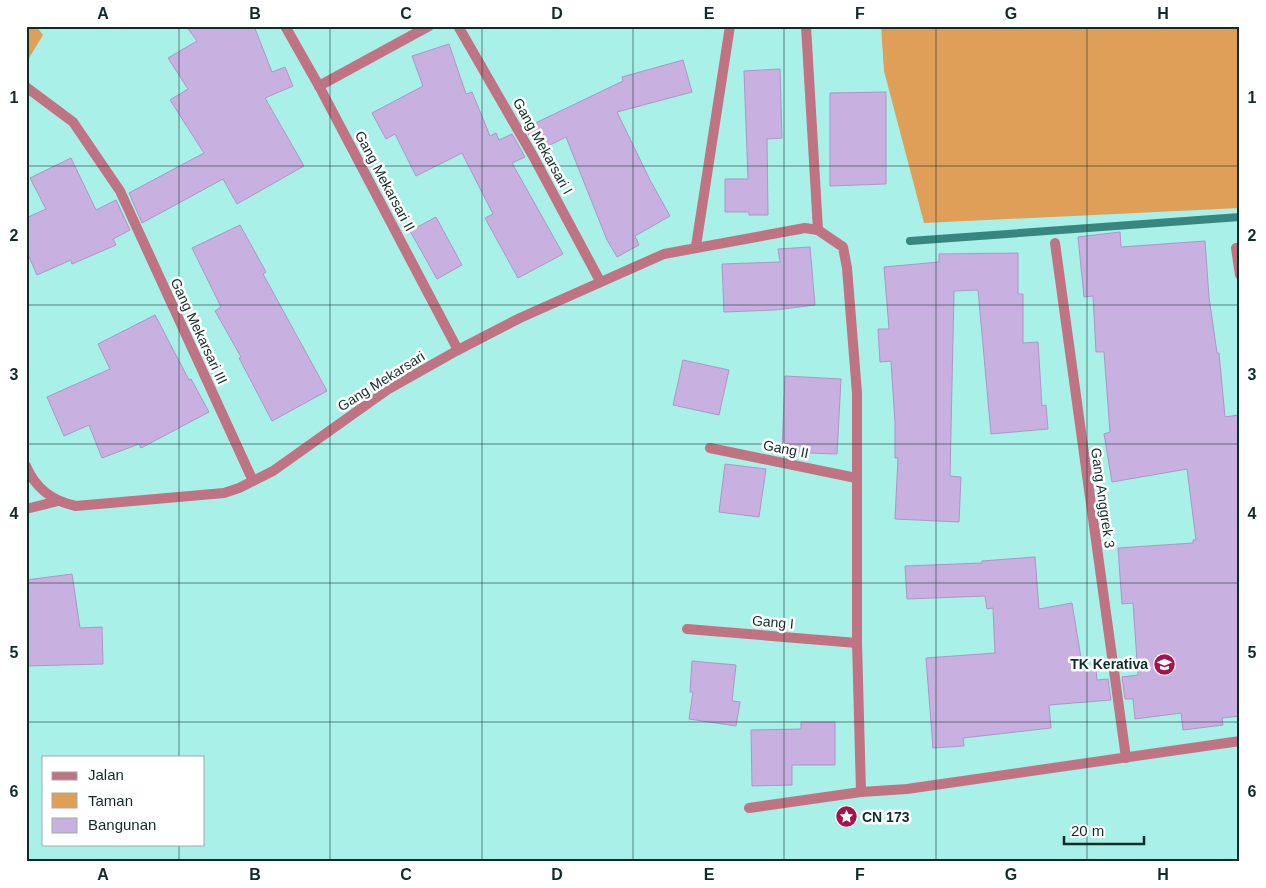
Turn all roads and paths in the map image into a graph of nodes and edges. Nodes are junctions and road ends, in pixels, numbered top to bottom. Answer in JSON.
{"nodes":[{"id":1,"x":285,"y":26,"type":"edge"},
{"id":2,"x":429,"y":26,"type":"edge"},
{"id":3,"x":458,"y":26,"type":"edge"},
{"id":4,"x":730,"y":26,"type":"edge"},
{"id":5,"x":806,"y":26,"type":"edge"},
{"id":6,"x":320,"y":86,"type":"junction"},
{"id":7,"x":26,"y":87,"type":"edge"},
{"id":8,"x":818,"y":230,"type":"junction"},
{"id":9,"x":1055,"y":243,"type":"dead end"},
{"id":10,"x":692,"y":247,"type":"junction"},
{"id":11,"x":1236,"y":248,"type":"dead end"},
{"id":12,"x":1240,"y":275,"type":"edge"},
{"id":13,"x":600,"y":281,"type":"junction"},
{"id":14,"x":458,"y":350,"type":"junction"},
{"id":15,"x":710,"y":448,"type":"dead end"},
{"id":16,"x":26,"y":466,"type":"edge"},
{"id":17,"x":856,"y":478,"type":"junction"},
{"id":18,"x":253,"y":481,"type":"junction"},
{"id":19,"x":58,"y":501,"type":"junction"},
{"id":20,"x":26,"y":509,"type":"edge"},
{"id":21,"x":687,"y":629,"type":"dead end"},
{"id":22,"x":857,"y":643,"type":"junction"},
{"id":23,"x":1240,"y":742,"type":"edge"},
{"id":24,"x":1126,"y":758,"type":"junction"},
{"id":25,"x":861,"y":792,"type":"junction"},
{"id":26,"x":749,"y":808,"type":"dead end"}],
"edges":[{"from":1,"to":6,"type":"street","name":"Gang Mekarsari II"},
{"from":2,"to":6,"type":"street"},
{"from":3,"to":13,"type":"street","name":"Gang Mekarsari I"},
{"from":4,"to":10,"type":"street"},
{"from":5,"to":8,"type":"street"},
{"from":6,"to":14,"type":"street","name":"Gang Mekarsari II"},
{"from":7,"to":18,"type":"street","name":"Gang Mekarsari III"},
{"from":8,"to":10,"type":"street","name":"Gang Mekarsari"},
{"from":8,"to":17,"type":"street"},
{"from":9,"to":24,"type":"street","name":"Gang Anggrek 3"},
{"from":10,"to":13,"type":"street","name":"Gang Mekarsari"},
{"from":11,"to":12,"type":"street"},
{"from":13,"to":14,"type":"street","name":"Gang Mekarsari"},
{"from":14,"to":18,"type":"street","name":"Gang Mekarsari"},
{"from":15,"to":17,"type":"street","name":"Gang II"},
{"from":16,"to":19,"type":"street"},
{"from":17,"to":22,"type":"street"},
{"from":18,"to":19,"type":"street","name":"Gang Mekarsari"},
{"from":19,"to":20,"type":"street"},
{"from":21,"to":22,"type":"street","name":"Gang I"},
{"from":22,"to":25,"type":"street"},
{"from":23,"to":24,"type":"street"},
{"from":24,"to":25,"type":"street"},
{"from":25,"to":26,"type":"street"}]}
